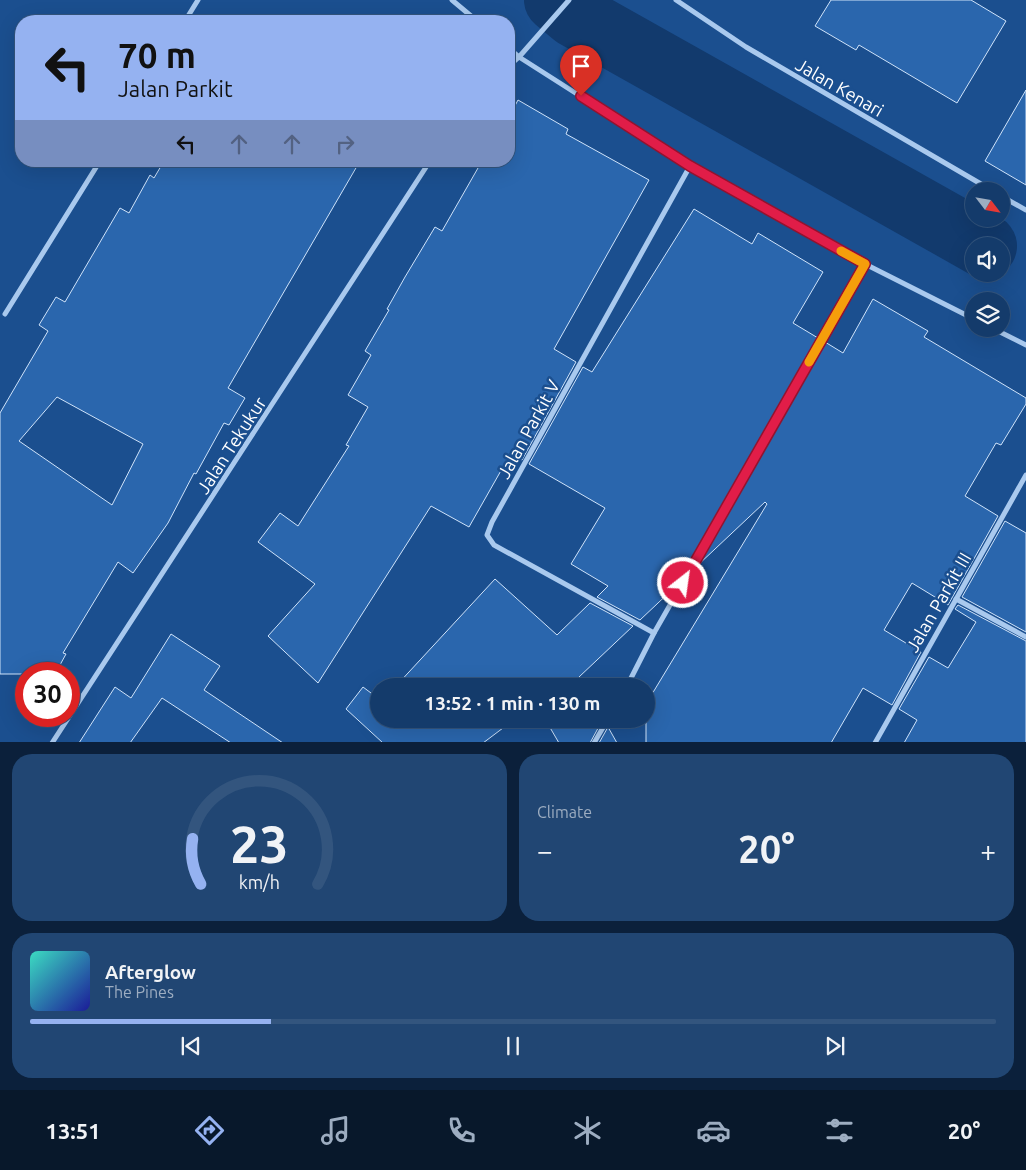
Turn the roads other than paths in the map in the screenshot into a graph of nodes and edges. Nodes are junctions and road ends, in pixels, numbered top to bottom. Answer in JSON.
{"nodes":[{"id":1,"x":198,"y":0,"type":"edge"},
{"id":2,"x":452,"y":0,"type":"edge"},
{"id":3,"x":569,"y":0,"type":"edge"},
{"id":4,"x":676,"y":0,"type":"edge"},
{"id":5,"x":189,"y":15,"type":"edge"},
{"id":6,"x":470,"y":15,"type":"edge"},
{"id":7,"x":515,"y":53,"type":"edge"},
{"id":8,"x":519,"y":57,"type":"junction"},
{"id":9,"x":515,"y":61,"type":"edge"},
{"id":10,"x":690,"y":166,"type":"junction"},
{"id":11,"x":96,"y":167,"type":"edge"},
{"id":12,"x":426,"y":167,"type":"edge"},
{"id":13,"x":977,"y":182,"type":"edge"},
{"id":14,"x":1010,"y":201,"type":"edge"},
{"id":15,"x":1026,"y":210,"type":"edge"},
{"id":16,"x":865,"y":264,"type":"junction"},
{"id":17,"x":5,"y":314,"type":"dead end"},
{"id":18,"x":965,"y":314,"type":"edge"},
{"id":19,"x":1010,"y":337,"type":"edge"},
{"id":20,"x":1026,"y":345,"type":"edge"},
{"id":21,"x":1026,"y":475,"type":"edge"},
{"id":22,"x":956,"y":599,"type":"junction"},
{"id":23,"x":654,"y":633,"type":"junction"},
{"id":24,"x":1026,"y":637,"type":"edge"},
{"id":25,"x":631,"y":678,"type":"edge"},
{"id":26,"x":603,"y":728,"type":"edge"},
{"id":27,"x":52,"y":742,"type":"edge"},
{"id":28,"x":594,"y":742,"type":"edge"},
{"id":29,"x":875,"y":742,"type":"edge"}],
"edges":[{"from":1,"to":5,"type":"street"},
{"from":2,"to":6,"type":"street"},
{"from":3,"to":8,"type":"street"},
{"from":4,"to":13,"type":"street","name":"Jalan Kenari"},
{"from":7,"to":8,"type":"street"},
{"from":8,"to":9,"type":"street"},
{"from":8,"to":10,"type":"street"},
{"from":10,"to":16,"type":"street"},
{"from":10,"to":23,"type":"street","name":"Jalan Parkit V"},
{"from":11,"to":17,"type":"street"},
{"from":12,"to":27,"type":"street","name":"Jalan Tekukur"},
{"from":14,"to":15,"type":"street"},
{"from":16,"to":18,"type":"street"},
{"from":16,"to":23,"type":"street"},
{"from":19,"to":20,"type":"street"},
{"from":21,"to":22,"type":"street","name":"Jalan Parkit III"},
{"from":22,"to":24,"type":"street"},
{"from":22,"to":29,"type":"street","name":"Jalan Parkit III"},
{"from":23,"to":25,"type":"street"},
{"from":26,"to":28,"type":"street"}]}
